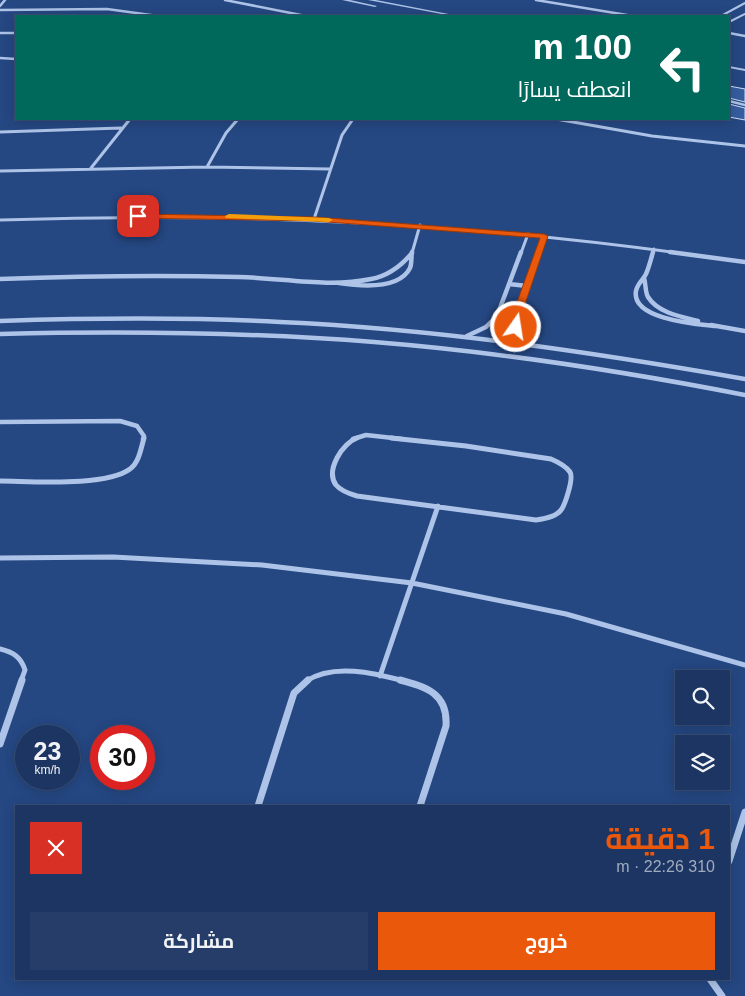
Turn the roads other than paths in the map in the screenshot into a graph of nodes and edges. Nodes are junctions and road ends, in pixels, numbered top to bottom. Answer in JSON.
{"nodes":[{"id":1,"x":5,"y":0,"type":"edge"},
{"id":2,"x":226,"y":0,"type":"edge"},
{"id":3,"x":344,"y":0,"type":"edge"},
{"id":4,"x":370,"y":0,"type":"edge"},
{"id":5,"x":536,"y":0,"type":"edge"},
{"id":6,"x":745,"y":3,"type":"edge"},
{"id":7,"x":363,"y":4,"type":"junction"},
{"id":8,"x":409,"y":7,"type":"junction"},
{"id":9,"x":0,"y":8,"type":"edge"},
{"id":10,"x":745,"y":14,"type":"edge"},
{"id":11,"x":152,"y":15,"type":"edge"},
{"id":12,"x":301,"y":15,"type":"edge"},
{"id":13,"x":424,"y":15,"type":"edge"},
{"id":14,"x":452,"y":15,"type":"edge"},
{"id":15,"x":629,"y":15,"type":"edge"},
{"id":16,"x":722,"y":15,"type":"edge"},
{"id":17,"x":730,"y":22,"type":"edge"},
{"id":18,"x":0,"y":33,"type":"edge"},
{"id":19,"x":15,"y":33,"type":"edge"},
{"id":20,"x":730,"y":34,"type":"edge"},
{"id":21,"x":743,"y":36,"type":"edge"},
{"id":22,"x":0,"y":58,"type":"edge"},
{"id":23,"x":15,"y":59,"type":"edge"},
{"id":24,"x":730,"y":69,"type":"edge"},
{"id":25,"x":730,"y":69,"type":"edge"},
{"id":26,"x":743,"y":70,"type":"edge"},
{"id":27,"x":745,"y":76,"type":"edge"},
{"id":28,"x":730,"y":101,"type":"edge"},
{"id":29,"x":745,"y":105,"type":"edge"},
{"id":30,"x":129,"y":120,"type":"edge"},
{"id":31,"x":237,"y":120,"type":"edge"},
{"id":32,"x":352,"y":120,"type":"edge"},
{"id":33,"x":562,"y":120,"type":"edge"},
{"id":34,"x":121,"y":128,"type":"junction"},
{"id":35,"x":0,"y":132,"type":"edge"},
{"id":36,"x":745,"y":146,"type":"edge"},
{"id":37,"x":207,"y":167,"type":"junction"},
{"id":38,"x":91,"y":168,"type":"junction"},
{"id":39,"x":330,"y":169,"type":"junction"},
{"id":40,"x":0,"y":171,"type":"edge"},
{"id":41,"x":314,"y":219,"type":"junction"},
{"id":42,"x":0,"y":220,"type":"edge"},
{"id":43,"x":420,"y":225,"type":"junction"},
{"id":44,"x":528,"y":234,"type":"junction"},
{"id":45,"x":544,"y":236,"type":"junction"},
{"id":46,"x":654,"y":249,"type":"junction"},
{"id":47,"x":412,"y":253,"type":"junction"},
{"id":48,"x":745,"y":262,"type":"edge"},
{"id":49,"x":644,"y":278,"type":"junction"},
{"id":50,"x":0,"y":279,"type":"edge"},
{"id":51,"x":323,"y":281,"type":"junction"},
{"id":52,"x":509,"y":284,"type":"junction"},
{"id":53,"x":527,"y":286,"type":"junction"},
{"id":54,"x":0,"y":321,"type":"edge"},
{"id":55,"x":714,"y":326,"type":"junction"},
{"id":56,"x":745,"y":331,"type":"edge"},
{"id":57,"x":0,"y":334,"type":"edge"},
{"id":58,"x":466,"y":336,"type":"junction"},
{"id":59,"x":533,"y":345,"type":"junction"},
{"id":60,"x":745,"y":380,"type":"edge"},
{"id":61,"x":745,"y":396,"type":"edge"},
{"id":62,"x":0,"y":422,"type":"edge"},
{"id":63,"x":0,"y":481,"type":"edge"},
{"id":64,"x":438,"y":506,"type":"junction"},
{"id":65,"x":0,"y":558,"type":"edge"},
{"id":66,"x":412,"y":582,"type":"junction"},
{"id":67,"x":0,"y":649,"type":"edge"},
{"id":68,"x":745,"y":665,"type":"edge"},
{"id":69,"x":380,"y":676,"type":"junction"},
{"id":70,"x":0,"y":744,"type":"edge"},
{"id":71,"x":258,"y":805,"type":"edge"},
{"id":72,"x":420,"y":805,"type":"edge"},
{"id":73,"x":745,"y":812,"type":"edge"},
{"id":74,"x":730,"y":859,"type":"edge"},
{"id":75,"x":711,"y":980,"type":"edge"},
{"id":76,"x":722,"y":996,"type":"edge"}],
"edges":[{"from":1,"to":9,"type":"street"},
{"from":2,"to":12,"type":"street"},
{"from":3,"to":7,"type":"street"},
{"from":4,"to":8,"type":"street"},
{"from":5,"to":15,"type":"street"},
{"from":6,"to":16,"type":"lane"},
{"from":7,"to":8,"type":"street"},
{"from":7,"to":13,"type":"street"},
{"from":8,"to":14,"type":"street"},
{"from":9,"to":11,"type":"street"},
{"from":10,"to":17,"type":"lane"},
{"from":18,"to":19,"type":"street"},
{"from":20,"to":21,"type":"street"},
{"from":22,"to":23,"type":"street"},
{"from":24,"to":26,"type":"street"},
{"from":25,"to":27,"type":"street"},
{"from":28,"to":29,"type":"street"},
{"from":30,"to":34,"type":"street"},
{"from":31,"to":37,"type":"street"},
{"from":32,"to":39,"type":"street"},
{"from":33,"to":36,"type":"street"},
{"from":34,"to":35,"type":"street"},
{"from":34,"to":38,"type":"street"},
{"from":37,"to":38,"type":"street"},
{"from":37,"to":39,"type":"street"},
{"from":38,"to":40,"type":"street"},
{"from":39,"to":41,"type":"street"},
{"from":41,"to":42,"type":"street"},
{"from":41,"to":43,"type":"street"},
{"from":43,"to":44,"type":"street"},
{"from":43,"to":47,"type":"street"},
{"from":44,"to":45,"type":"street"},
{"from":44,"to":52,"type":"street"},
{"from":45,"to":46,"type":"street"},
{"from":45,"to":53,"type":"street"},
{"from":46,"to":48,"type":"street"},
{"from":46,"to":49,"type":"street"},
{"from":47,"to":51,"type":"street"},
{"from":47,"to":51,"type":"street"},
{"from":49,"to":55,"type":"street"},
{"from":49,"to":55,"type":"street"},
{"from":50,"to":51,"type":"street"},
{"from":52,"to":53,"type":"street"},
{"from":52,"to":58,"type":"street"},
{"from":53,"to":59,"type":"street"},
{"from":54,"to":58,"type":"street"},
{"from":55,"to":56,"type":"street"},
{"from":57,"to":61,"type":"street"},
{"from":58,"to":59,"type":"street"},
{"from":59,"to":60,"type":"street"},
{"from":62,"to":63,"type":"street"},
{"from":64,"to":64,"type":"street"},
{"from":64,"to":66,"type":"street"},
{"from":65,"to":66,"type":"street"},
{"from":66,"to":68,"type":"street"},
{"from":66,"to":69,"type":"street"},
{"from":67,"to":70,"type":"street"},
{"from":69,"to":71,"type":"street"},
{"from":69,"to":72,"type":"street"},
{"from":73,"to":74,"type":"street"},
{"from":75,"to":76,"type":"street"}]}
